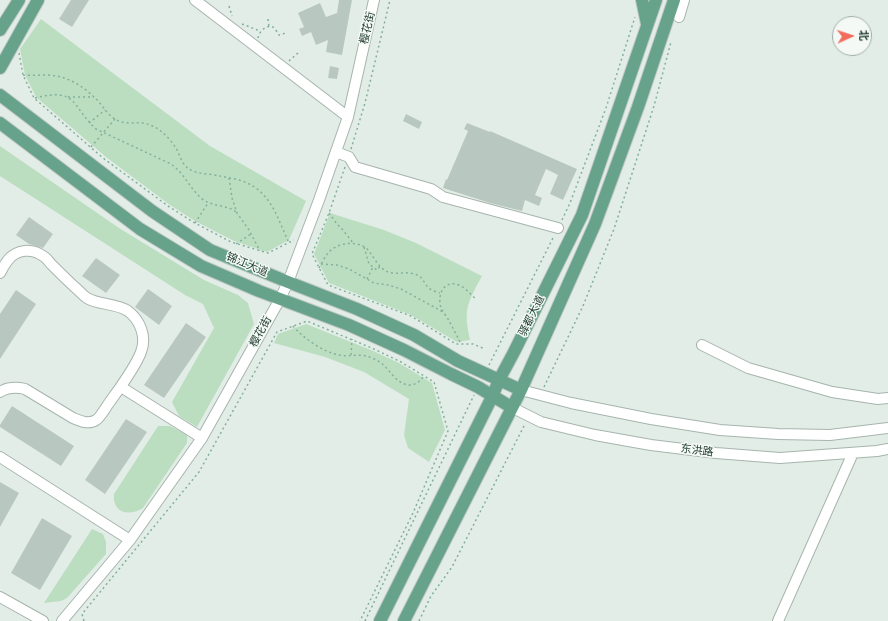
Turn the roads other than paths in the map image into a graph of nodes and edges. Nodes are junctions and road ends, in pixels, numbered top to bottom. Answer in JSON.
{"nodes":[{"id":1,"x":19,"y":0,"type":"edge"},
{"id":2,"x":38,"y":0,"type":"edge"},
{"id":3,"x":195,"y":0,"type":"edge"},
{"id":4,"x":374,"y":0,"type":"edge"},
{"id":5,"x":642,"y":0,"type":"edge"},
{"id":6,"x":656,"y":0,"type":"edge"},
{"id":7,"x":674,"y":0,"type":"edge"},
{"id":8,"x":684,"y":0,"type":"edge"},
{"id":9,"x":679,"y":17,"type":"joint"},
{"id":10,"x":648,"y":24,"type":"junction"},
{"id":11,"x":0,"y":30,"type":"edge"},
{"id":12,"x":668,"y":32,"type":"junction"},
{"id":13,"x":0,"y":68,"type":"edge"},
{"id":14,"x":0,"y":95,"type":"edge"},
{"id":15,"x":348,"y":117,"type":"junction"},
{"id":16,"x":0,"y":123,"type":"edge"},
{"id":17,"x":336,"y":152,"type":"junction"},
{"id":18,"x":558,"y":228,"type":"road end"},
{"id":19,"x":0,"y":273,"type":"edge"},
{"id":20,"x":288,"y":282,"type":"junction"},
{"id":21,"x":280,"y":299,"type":"junction"},
{"id":22,"x":702,"y":345,"type":"dead end"},
{"id":23,"x":499,"y":380,"type":"junction"},
{"id":24,"x":121,"y":387,"type":"junction"},
{"id":25,"x":520,"y":390,"type":"junction"},
{"id":26,"x":0,"y":392,"type":"edge"},
{"id":27,"x":492,"y":395,"type":"junction"},
{"id":28,"x":888,"y":398,"type":"edge"},
{"id":29,"x":511,"y":407,"type":"junction"},
{"id":30,"x":888,"y":428,"type":"edge"},
{"id":31,"x":202,"y":438,"type":"junction"},
{"id":32,"x":888,"y":449,"type":"edge"},
{"id":33,"x":853,"y":453,"type":"junction"},
{"id":34,"x":0,"y":457,"type":"edge"},
{"id":35,"x":130,"y":540,"type":"junction"},
{"id":36,"x":0,"y":597,"type":"edge"},
{"id":37,"x":43,"y":621,"type":"edge"},
{"id":38,"x":62,"y":621,"type":"edge"},
{"id":39,"x":380,"y":621,"type":"edge"},
{"id":40,"x":404,"y":621,"type":"edge"},
{"id":41,"x":778,"y":621,"type":"edge"}],
"edges":[{"from":1,"to":11,"type":"main road"},
{"from":2,"to":13,"type":"main road"},
{"from":3,"to":15,"type":"street"},
{"from":4,"to":15,"type":"street","name":"樱花街"},
{"from":5,"to":10,"type":"main road"},
{"from":6,"to":10,"type":"main road","name":"驿都大道"},
{"from":7,"to":12,"type":"main road","name":"驿都大道"},
{"from":8,"to":9,"type":"street"},
{"from":9,"to":12,"type":"main road"},
{"from":10,"to":23,"type":"main road","name":"驿都大道"},
{"from":12,"to":25,"type":"main road","name":"驿都大道"},
{"from":14,"to":20,"type":"main road","name":"锦江大道"},
{"from":15,"to":17,"type":"street","name":"樱花街"},
{"from":16,"to":21,"type":"main road","name":"锦江大道"},
{"from":17,"to":18,"type":"street"},
{"from":17,"to":20,"type":"street","name":"樱花街"},
{"from":19,"to":24,"type":"street"},
{"from":20,"to":21,"type":"street","name":"樱花街"},
{"from":20,"to":23,"type":"main road","name":"锦江大道"},
{"from":21,"to":27,"type":"main road","name":"锦江大道"},
{"from":21,"to":31,"type":"street","name":"樱花街"},
{"from":22,"to":28,"type":"street"},
{"from":23,"to":25,"type":"main road","name":"锦江大道"},
{"from":23,"to":27,"type":"main road","name":"驿都大道"},
{"from":24,"to":26,"type":"street"},
{"from":24,"to":31,"type":"street"},
{"from":25,"to":29,"type":"main road","name":"驿都大道"},
{"from":25,"to":30,"type":"street"},
{"from":27,"to":29,"type":"main road","name":"锦江大道"},
{"from":27,"to":39,"type":"main road","name":"驿都大道"},
{"from":29,"to":33,"type":"street","name":"东洪路"},
{"from":29,"to":40,"type":"main road","name":"驿都大道"},
{"from":31,"to":35,"type":"street","name":"樱花街"},
{"from":32,"to":33,"type":"street","name":"东洪路"},
{"from":33,"to":41,"type":"street"},
{"from":34,"to":35,"type":"street"},
{"from":35,"to":38,"type":"street","name":"樱花街"},
{"from":36,"to":37,"type":"street"}]}
